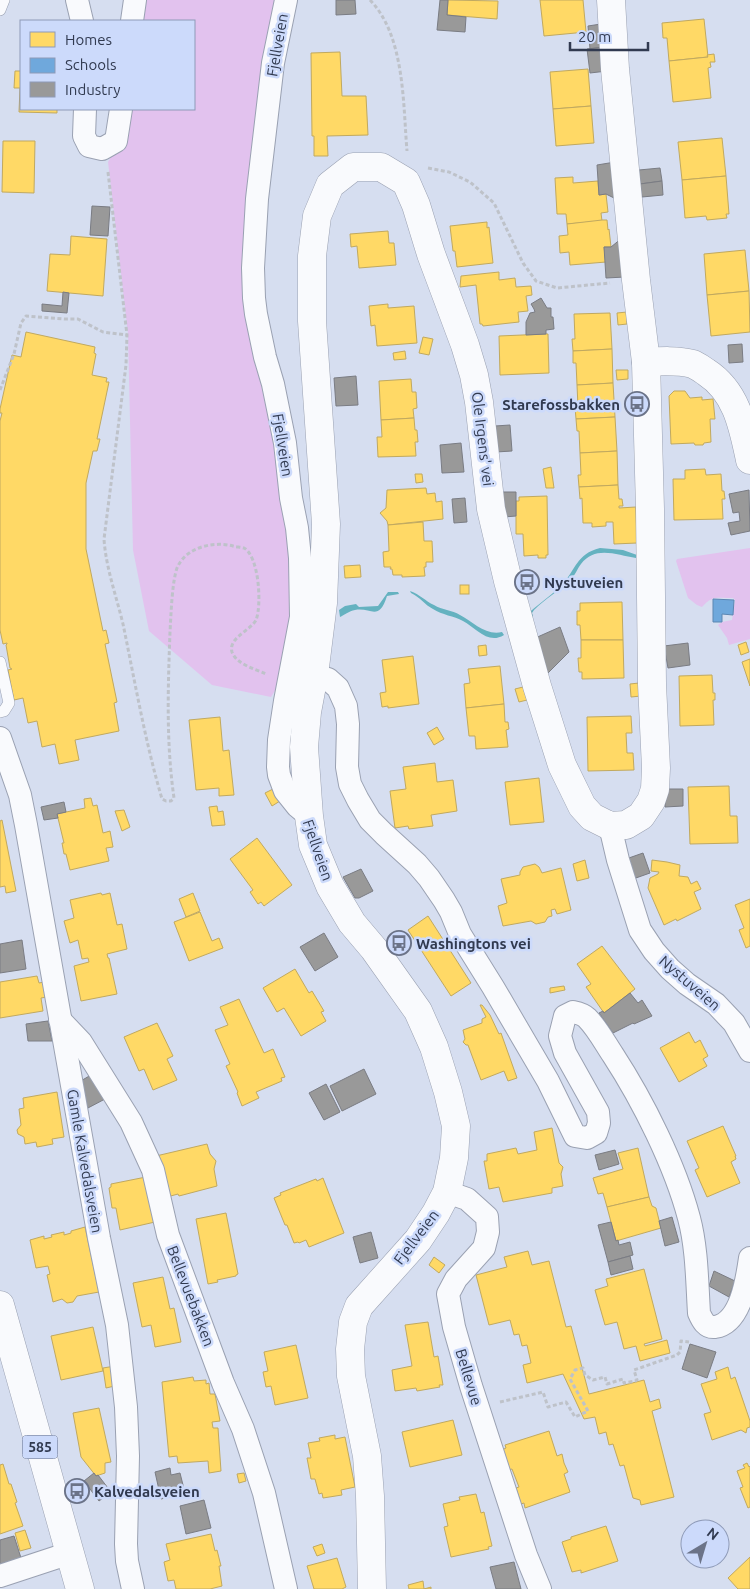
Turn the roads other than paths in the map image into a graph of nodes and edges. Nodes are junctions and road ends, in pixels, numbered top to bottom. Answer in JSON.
{"nodes":[{"id":1,"x":4,"y":0,"type":"edge"},
{"id":2,"x":77,"y":0,"type":"edge"},
{"id":3,"x":135,"y":0,"type":"edge"},
{"id":4,"x":286,"y":0,"type":"edge"},
{"id":5,"x":611,"y":0,"type":"edge"},
{"id":6,"x":0,"y":10,"type":"edge"},
{"id":7,"x":82,"y":20,"type":"edge"},
{"id":8,"x":132,"y":20,"type":"edge"},
{"id":9,"x":85,"y":110,"type":"edge"},
{"id":10,"x":121,"y":110,"type":"edge"},
{"id":11,"x":646,"y":362,"type":"junction"},
{"id":12,"x":750,"y":460,"type":"edge"},
{"id":13,"x":0,"y":662,"type":"edge"},
{"id":14,"x":314,"y":675,"type":"junction"},
{"id":15,"x":0,"y":712,"type":"edge"},
{"id":16,"x":0,"y":738,"type":"edge"},
{"id":17,"x":309,"y":816,"type":"junction"},
{"id":18,"x":610,"y":826,"type":"junction"},
{"id":19,"x":60,"y":1020,"type":"junction"},
{"id":20,"x":750,"y":1051,"type":"edge"},
{"id":21,"x":447,"y":1192,"type":"junction"},
{"id":22,"x":750,"y":1258,"type":"edge"},
{"id":23,"x":0,"y":1305,"type":"edge"},
{"id":24,"x":7,"y":1354,"type":"edge"},
{"id":25,"x":70,"y":1553,"type":"junction"},
{"id":26,"x":0,"y":1576,"type":"edge"},
{"id":27,"x":80,"y":1589,"type":"edge"},
{"id":28,"x":133,"y":1589,"type":"edge"},
{"id":29,"x":286,"y":1589,"type":"edge"},
{"id":30,"x":372,"y":1589,"type":"edge"},
{"id":31,"x":540,"y":1589,"type":"edge"}],
"edges":[{"from":1,"to":6,"type":"lane"},
{"from":2,"to":7,"type":"street"},
{"from":3,"to":8,"type":"street"},
{"from":4,"to":17,"type":"street","name":"Fjellveien"},
{"from":5,"to":11,"type":"street"},
{"from":9,"to":10,"type":"street"},
{"from":11,"to":12,"type":"street"},
{"from":11,"to":18,"type":"street"},
{"from":13,"to":15,"type":"lane"},
{"from":14,"to":17,"type":"street","name":"Ole Irgens' vei"},
{"from":14,"to":18,"type":"street","name":"Ole Irgens' vei"},
{"from":14,"to":22,"type":"street"},
{"from":16,"to":19,"type":"street","name":"Gamle Kalvedalsveien"},
{"from":17,"to":21,"type":"street","name":"Fjellveien"},
{"from":18,"to":20,"type":"street","name":"Nystuveien"},
{"from":19,"to":28,"type":"street","name":"Gamle Kalvedalsveien"},
{"from":19,"to":29,"type":"street","name":"Bellevuebakken"},
{"from":21,"to":30,"type":"street","name":"Fjellveien"},
{"from":21,"to":31,"type":"street","name":"Bellevue"},
{"from":23,"to":24,"type":"street","number":"585"},
{"from":24,"to":25,"type":"street","number":"585"},
{"from":25,"to":26,"type":"street"},
{"from":25,"to":27,"type":"street","number":"585"}]}
